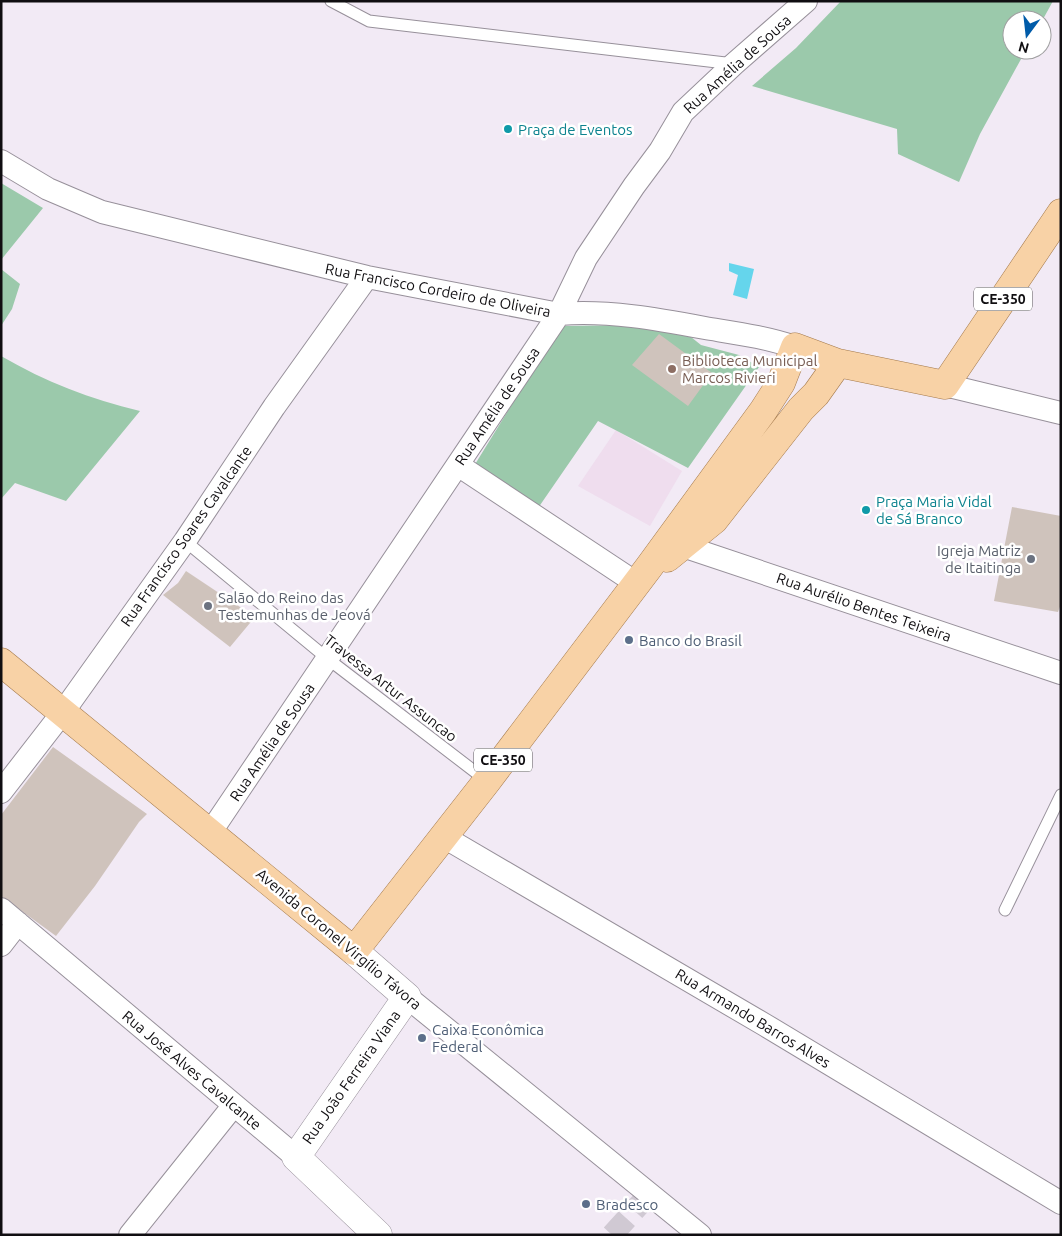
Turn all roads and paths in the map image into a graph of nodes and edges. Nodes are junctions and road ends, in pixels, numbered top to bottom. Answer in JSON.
{"nodes":[{"id":1,"x":331,"y":1,"type":"edge"},
{"id":2,"x":806,"y":1,"type":"edge"},
{"id":3,"x":734,"y":64,"type":"junction"},
{"id":4,"x":1,"y":161,"type":"edge"},
{"id":5,"x":1061,"y":213,"type":"edge"},
{"id":6,"x":367,"y":277,"type":"junction"},
{"id":7,"x":559,"y":314,"type":"junction"},
{"id":8,"x":795,"y":347,"type":"junction"},
{"id":9,"x":838,"y":363,"type":"junction"},
{"id":10,"x":945,"y":385,"type":"junction"},
{"id":11,"x":1061,"y":413,"type":"edge"},
{"id":12,"x":458,"y":465,"type":"junction"},
{"id":13,"x":185,"y":541,"type":"junction"},
{"id":14,"x":676,"y":542,"type":"junction"},
{"id":15,"x":643,"y":575,"type":"junction"},
{"id":16,"x":328,"y":659,"type":"junction"},
{"id":17,"x":1,"y":662,"type":"edge"},
{"id":18,"x":1061,"y":673,"type":"edge"},
{"id":19,"x":63,"y":712,"type":"junction"},
{"id":20,"x":487,"y":781,"type":"junction"},
{"id":21,"x":1,"y":792,"type":"edge"},
{"id":22,"x":1061,"y":795,"type":"edge"},
{"id":23,"x":210,"y":833,"type":"junction"},
{"id":24,"x":444,"y":837,"type":"junction"},
{"id":25,"x":1005,"y":910,"type":"dead end"},
{"id":26,"x":10,"y":916,"type":"edge"},
{"id":27,"x":1,"y":945,"type":"edge"},
{"id":28,"x":354,"y":951,"type":"junction"},
{"id":29,"x":407,"y":997,"type":"junction"},
{"id":30,"x":234,"y":1105,"type":"junction"},
{"id":31,"x":296,"y":1157,"type":"junction"},
{"id":32,"x":1061,"y":1203,"type":"edge"},
{"id":33,"x":130,"y":1235,"type":"edge"},
{"id":34,"x":378,"y":1235,"type":"edge"},
{"id":35,"x":700,"y":1235,"type":"edge"}],
"edges":[{"from":1,"to":3,"type":"lane"},
{"from":2,"to":3,"type":"street","name":"Rua Amélia de Sousa"},
{"from":3,"to":7,"type":"street","name":"Rua Amélia de Sousa"},
{"from":4,"to":6,"type":"street","name":"Rua Francisco Cordeiro de Oliveira"},
{"from":5,"to":10,"type":"main road","number":"CE-350"},
{"from":6,"to":7,"type":"street","name":"Rua Francisco Cordeiro de Oliveira"},
{"from":6,"to":13,"type":"street","name":"Rua Francisco Soares Cavalcante"},
{"from":7,"to":8,"type":"street","name":"Rua Francisco Cordeiro de Oliveira"},
{"from":7,"to":12,"type":"street","name":"Rua Amélia de Sousa"},
{"from":8,"to":9,"type":"main road","name":"Rua Francisco Cordeiro de Oliveira"},
{"from":8,"to":14,"type":"main road"},
{"from":9,"to":10,"type":"main road","name":"Rua Francisco Cordeiro de Oliveira"},
{"from":9,"to":14,"type":"main road"},
{"from":10,"to":11,"type":"street"},
{"from":12,"to":15,"type":"street"},
{"from":12,"to":16,"type":"street","name":"Rua Amélia de Sousa"},
{"from":13,"to":16,"type":"lane","name":"Travessa Artur Assuncao"},
{"from":13,"to":19,"type":"street","name":"Rua Francisco Soares Cavalcante"},
{"from":14,"to":15,"type":"main road"},
{"from":14,"to":18,"type":"street","name":"Rua Aurélio Bentes Teixeira"},
{"from":15,"to":20,"type":"main road","number":"CE-350"},
{"from":16,"to":20,"type":"lane","name":"Travessa Artur Assuncao"},
{"from":16,"to":23,"type":"street","name":"Rua Amélia de Sousa"},
{"from":17,"to":19,"type":"main road","name":"Avenida Coronel Virgílio Távora"},
{"from":19,"to":21,"type":"street","name":"Rua Francisco Soares Cavalcante"},
{"from":19,"to":23,"type":"main road","name":"Avenida Coronel Virgílio Távora"},
{"from":20,"to":24,"type":"main road","number":"CE-350"},
{"from":22,"to":25,"type":"lane"},
{"from":23,"to":28,"type":"main road","name":"Avenida Coronel Virgílio Távora"},
{"from":24,"to":28,"type":"main road","number":"CE-350"},
{"from":24,"to":32,"type":"street","name":"Rua Armando Barros Alves"},
{"from":26,"to":27,"type":"street"},
{"from":26,"to":30,"type":"street","name":"Rua José Alves Cavalcante"},
{"from":28,"to":29,"type":"street","name":"Avenida Coronel Virgílio Távora"},
{"from":29,"to":31,"type":"street","name":"Rua João Ferreira Viana"},
{"from":29,"to":35,"type":"street","name":"Avenida Coronel Virgílio Távora"},
{"from":30,"to":31,"type":"street","name":"Rua José Alves Cavalcante"},
{"from":30,"to":33,"type":"street"},
{"from":31,"to":34,"type":"street","name":"Rua José Alves Cavalcante"}]}
